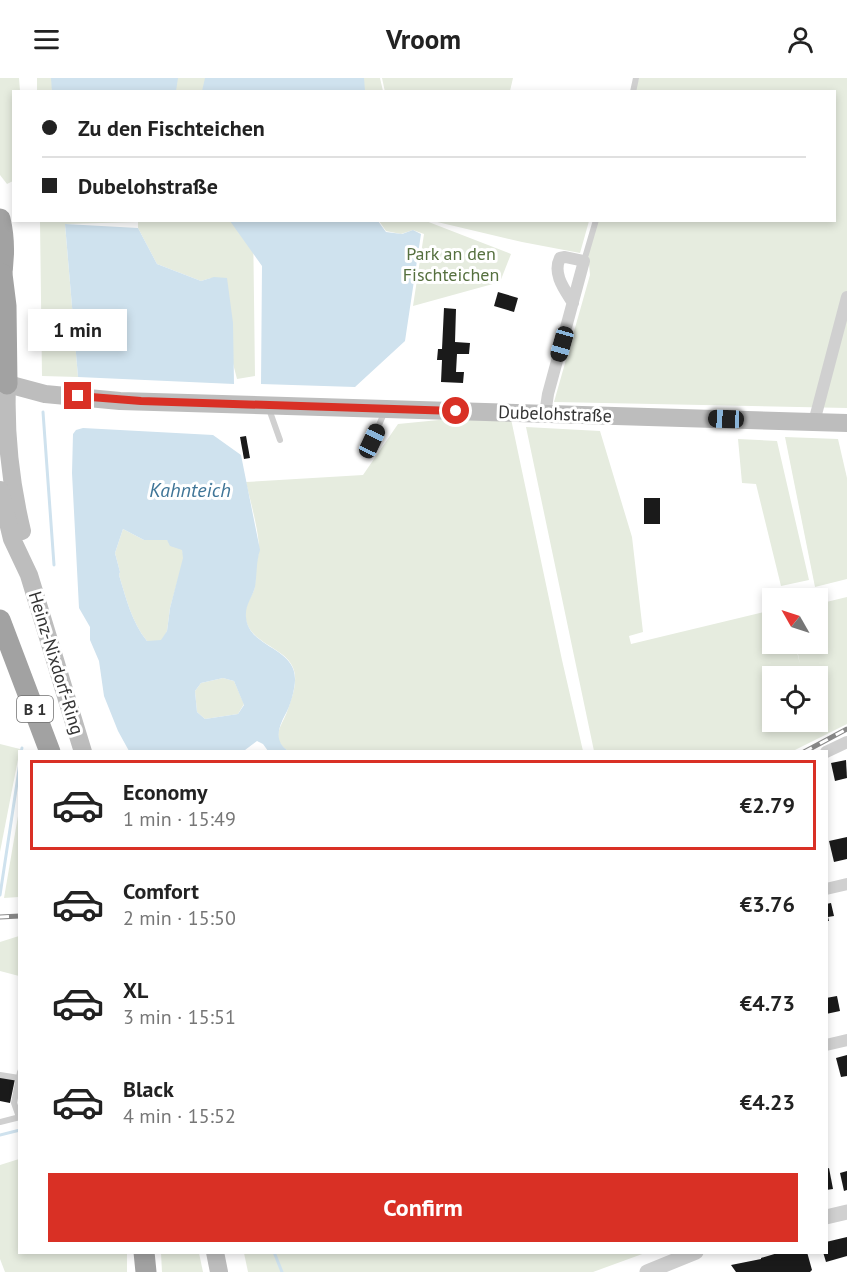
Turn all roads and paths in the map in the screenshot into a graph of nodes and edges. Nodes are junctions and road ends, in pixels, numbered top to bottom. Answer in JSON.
{"nodes":[{"id":1,"x":0,"y":219,"type":"edge"},
{"id":2,"x":595,"y":222,"type":"edge"},
{"id":3,"x":584,"y":261,"type":"junction"},
{"id":4,"x":1,"y":279,"type":"edge"},
{"id":5,"x":847,"y":297,"type":"edge"},
{"id":6,"x":573,"y":303,"type":"junction"},
{"id":7,"x":3,"y":388,"type":"edge"},
{"id":8,"x":267,"y":405,"type":"junction"},
{"id":9,"x":386,"y":409,"type":"junction"},
{"id":10,"x":544,"y":414,"type":"junction"},
{"id":11,"x":814,"y":422,"type":"junction"},
{"id":12,"x":847,"y":423,"type":"edge"},
{"id":13,"x":280,"y":440,"type":"dead end"},
{"id":14,"x":372,"y":441,"type":"dead end"},
{"id":15,"x":0,"y":490,"type":"edge"},
{"id":16,"x":29,"y":574,"type":"junction"},
{"id":17,"x":0,"y":620,"type":"edge"},
{"id":18,"x":0,"y":649,"type":"edge"},
{"id":19,"x":19,"y":667,"type":"junction"},
{"id":20,"x":847,"y":742,"type":"edge"},
{"id":21,"x":49,"y":750,"type":"edge"},
{"id":22,"x":81,"y":750,"type":"edge"},
{"id":23,"x":828,"y":751,"type":"edge"},
{"id":24,"x":847,"y":884,"type":"edge"},
{"id":25,"x":828,"y":889,"type":"edge"},
{"id":26,"x":847,"y":1040,"type":"edge"},
{"id":27,"x":828,"y":1045,"type":"edge"},
{"id":28,"x":0,"y":1075,"type":"edge"},
{"id":29,"x":18,"y":1075,"type":"edge"},
{"id":30,"x":18,"y":1081,"type":"edge"},
{"id":31,"x":18,"y":1114,"type":"edge"},
{"id":32,"x":18,"y":1117,"type":"edge"},
{"id":33,"x":0,"y":1122,"type":"edge"},
{"id":34,"x":847,"y":1212,"type":"edge"},
{"id":35,"x":828,"y":1217,"type":"edge"},
{"id":36,"x":144,"y":1254,"type":"edge"},
{"id":37,"x":215,"y":1254,"type":"edge"},
{"id":38,"x":691,"y":1254,"type":"edge"},
{"id":39,"x":146,"y":1272,"type":"edge"},
{"id":40,"x":219,"y":1272,"type":"edge"},
{"id":41,"x":647,"y":1272,"type":"edge"}],
"edges":[{"from":1,"to":4,"type":"highway"},
{"from":2,"to":3,"type":"lane"},
{"from":3,"to":6,"type":"street"},
{"from":3,"to":6,"type":"street"},
{"from":4,"to":7,"type":"highway"},
{"from":5,"to":11,"type":"street"},
{"from":6,"to":10,"type":"street"},
{"from":7,"to":8,"type":"main road","name":"Dubelohstraße"},
{"from":7,"to":16,"type":"main road","name":"Heinz-Nixdorf-Ring"},
{"from":8,"to":9,"type":"main road","name":"Dubelohstraße"},
{"from":8,"to":13,"type":"lane"},
{"from":9,"to":10,"type":"main road","name":"Dubelohstraße"},
{"from":9,"to":14,"type":"lane"},
{"from":10,"to":11,"type":"main road","name":"Dubelohstraße"},
{"from":11,"to":12,"type":"main road","name":"Dubelohstraße"},
{"from":15,"to":16,"type":"main road","name":"Heinz-Nixdorf-Ring"},
{"from":16,"to":22,"type":"main road","name":"Heinz-Nixdorf-Ring"},
{"from":17,"to":19,"type":"highway","number":"B 1"},
{"from":18,"to":19,"type":"highway","number":"B 1"},
{"from":19,"to":21,"type":"highway","number":"B 1"},
{"from":20,"to":23,"type":"street"},
{"from":24,"to":25,"type":"street"},
{"from":26,"to":27,"type":"street"},
{"from":28,"to":29,"type":"lane"},
{"from":30,"to":31,"type":"lane"},
{"from":32,"to":33,"type":"lane"},
{"from":34,"to":35,"type":"street"},
{"from":36,"to":39,"type":"highway"},
{"from":37,"to":40,"type":"main road"},
{"from":38,"to":41,"type":"street"}]}
